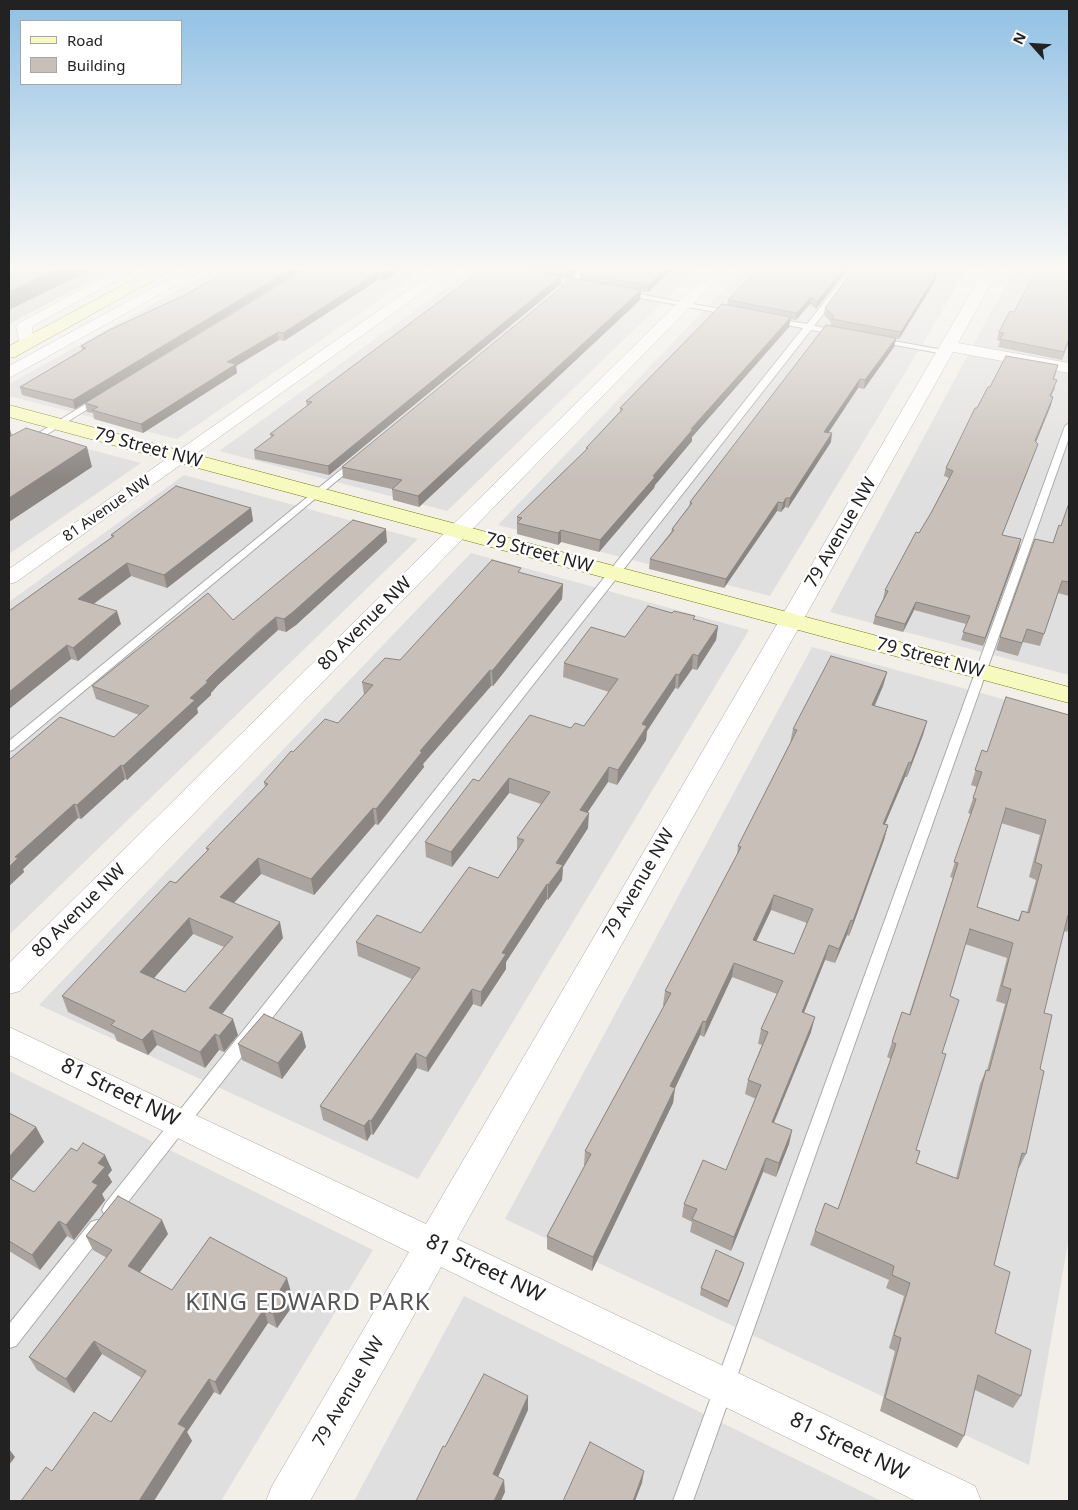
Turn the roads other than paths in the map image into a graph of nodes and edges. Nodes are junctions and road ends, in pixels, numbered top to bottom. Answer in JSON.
{"nodes":[{"id":1,"x":25,"y":337,"type":"edge"},
{"id":2,"x":38,"y":337,"type":"edge"},
{"id":3,"x":74,"y":337,"type":"edge"},
{"id":4,"x":352,"y":337,"type":"edge"},
{"id":5,"x":652,"y":337,"type":"edge"},
{"id":6,"x":801,"y":337,"type":"edge"},
{"id":7,"x":953,"y":337,"type":"edge"},
{"id":8,"x":867,"y":338,"type":"edge"},
{"id":9,"x":26,"y":344,"type":"junction"},
{"id":10,"x":946,"y":349,"type":"junction"},
{"id":11,"x":9,"y":353,"type":"edge"},
{"id":12,"x":1069,"y":368,"type":"edge"},
{"id":13,"x":9,"y":373,"type":"edge"},
{"id":14,"x":107,"y":395,"type":"edge"},
{"id":15,"x":9,"y":411,"type":"edge"},
{"id":16,"x":59,"y":424,"type":"junction"},
{"id":17,"x":1069,"y":426,"type":"edge"},
{"id":18,"x":9,"y":455,"type":"edge"},
{"id":19,"x":182,"y":457,"type":"junction"},
{"id":20,"x":360,"y":457,"type":"edge"},
{"id":21,"x":316,"y":493,"type":"junction"},
{"id":22,"x":458,"y":531,"type":"junction"},
{"id":23,"x":614,"y":573,"type":"junction"},
{"id":24,"x":9,"y":578,"type":"edge"},
{"id":25,"x":791,"y":620,"type":"junction"},
{"id":26,"x":980,"y":671,"type":"junction"},
{"id":27,"x":1069,"y":695,"type":"edge"},
{"id":28,"x":9,"y":747,"type":"edge"},
{"id":29,"x":9,"y":982,"type":"edge"},
{"id":30,"x":9,"y":1040,"type":"edge"},
{"id":31,"x":180,"y":1122,"type":"junction"},
{"id":32,"x":433,"y":1244,"type":"junction"},
{"id":33,"x":9,"y":1339,"type":"edge"},
{"id":34,"x":724,"y":1386,"type":"junction"},
{"id":35,"x":287,"y":1501,"type":"edge"},
{"id":36,"x":683,"y":1501,"type":"edge"},
{"id":37,"x":960,"y":1501,"type":"edge"}],
"edges":[{"from":1,"to":9,"type":"street"},
{"from":2,"to":9,"type":"street"},
{"from":3,"to":13,"type":"street"},
{"from":4,"to":19,"type":"street","name":"81 Avenue NW"},
{"from":5,"to":22,"type":"street","name":"80 Avenue NW"},
{"from":6,"to":23,"type":"lane"},
{"from":7,"to":10,"type":"street","name":"79 Avenue NW"},
{"from":8,"to":10,"type":"lane"},
{"from":9,"to":11,"type":"street"},
{"from":10,"to":12,"type":"street"},
{"from":10,"to":25,"type":"street","name":"79 Avenue NW"},
{"from":14,"to":16,"type":"lane"},
{"from":15,"to":16,"type":"street","name":"79 Street NW"},
{"from":16,"to":18,"type":"lane"},
{"from":16,"to":19,"type":"street","name":"79 Street NW"},
{"from":17,"to":26,"type":"lane"},
{"from":19,"to":21,"type":"street","name":"79 Street NW"},
{"from":19,"to":24,"type":"street","name":"81 Avenue NW"},
{"from":20,"to":21,"type":"lane"},
{"from":21,"to":22,"type":"street","name":"79 Street NW"},
{"from":21,"to":28,"type":"lane"},
{"from":22,"to":23,"type":"street","name":"79 Street NW"},
{"from":22,"to":29,"type":"street","name":"80 Avenue NW"},
{"from":23,"to":25,"type":"street","name":"79 Street NW"},
{"from":23,"to":31,"type":"lane"},
{"from":25,"to":26,"type":"street","name":"79 Street NW"},
{"from":25,"to":32,"type":"street","name":"79 Avenue NW"},
{"from":26,"to":27,"type":"street","name":"79 Street NW"},
{"from":26,"to":34,"type":"lane"},
{"from":30,"to":31,"type":"street","name":"81 Street NW"},
{"from":31,"to":32,"type":"street","name":"81 Street NW"},
{"from":31,"to":33,"type":"lane"},
{"from":32,"to":34,"type":"street","name":"81 Street NW"},
{"from":32,"to":35,"type":"street","name":"79 Avenue NW"},
{"from":34,"to":36,"type":"lane"},
{"from":34,"to":37,"type":"street","name":"81 Street NW"}]}
